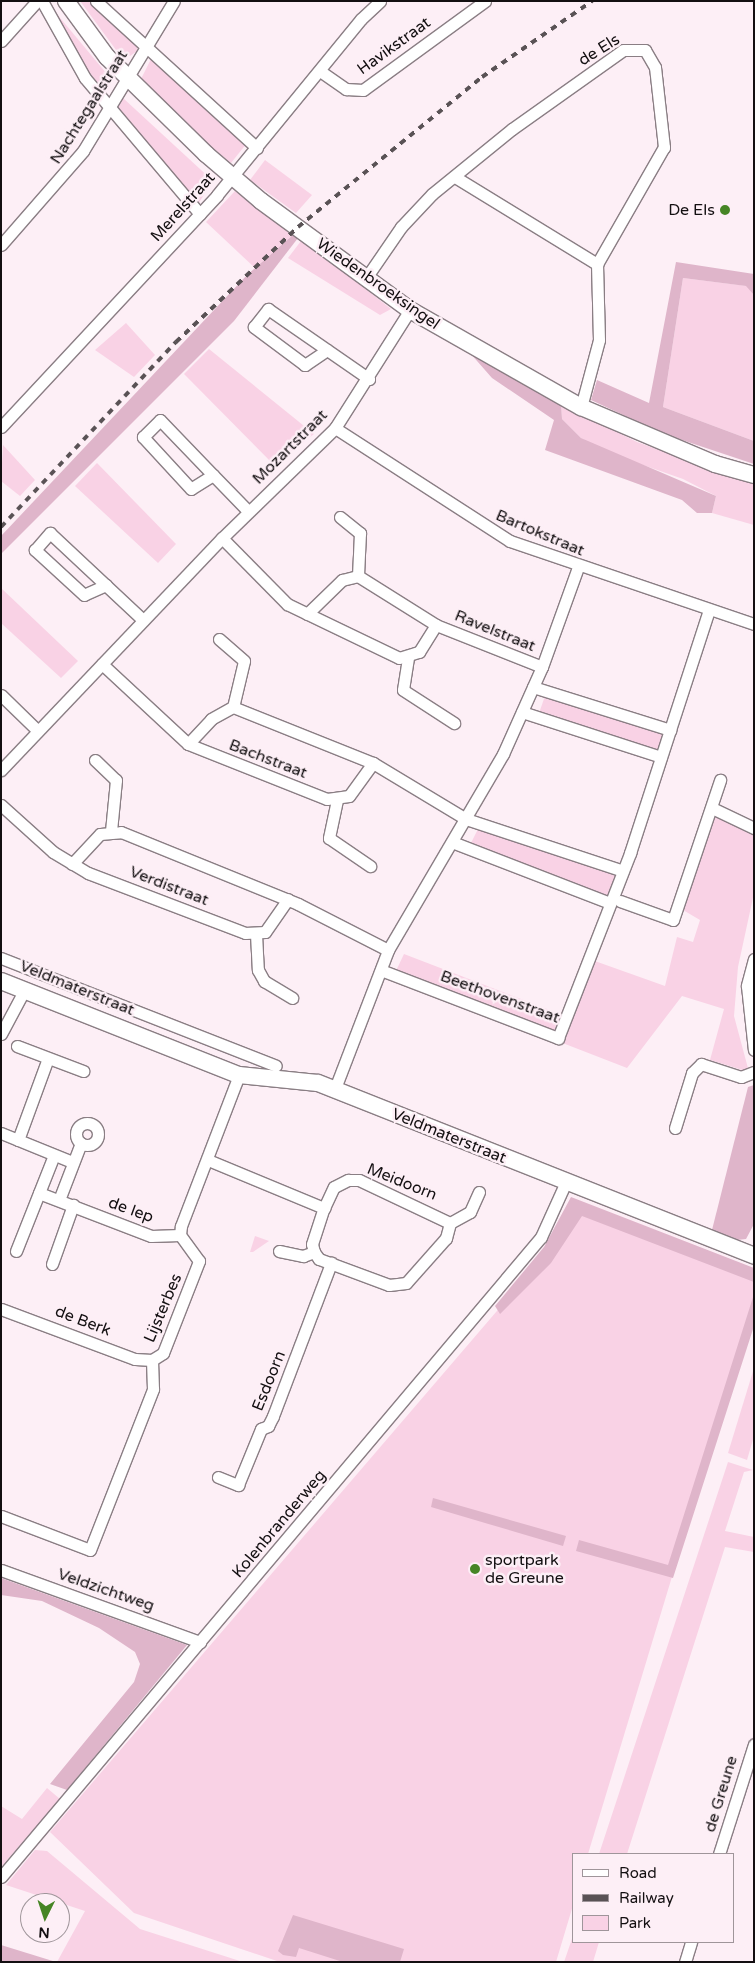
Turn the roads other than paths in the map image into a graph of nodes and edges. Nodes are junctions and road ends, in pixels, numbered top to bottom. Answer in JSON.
{"nodes":[{"id":1,"x":37,"y":1,"type":"edge"},
{"id":2,"x":42,"y":1,"type":"edge"},
{"id":3,"x":66,"y":1,"type":"edge"},
{"id":4,"x":96,"y":1,"type":"edge"},
{"id":5,"x":174,"y":1,"type":"edge"},
{"id":6,"x":380,"y":1,"type":"edge"},
{"id":7,"x":485,"y":1,"type":"edge"},
{"id":8,"x":1,"y":41,"type":"edge"},
{"id":9,"x":145,"y":48,"type":"junction"},
{"id":10,"x":320,"y":71,"type":"junction"},
{"id":11,"x":128,"y":78,"type":"junction"},
{"id":12,"x":110,"y":107,"type":"junction"},
{"id":13,"x":257,"y":148,"type":"junction"},
{"id":14,"x":232,"y":177,"type":"junction"},
{"id":15,"x":455,"y":177,"type":"junction"},
{"id":16,"x":200,"y":214,"type":"junction"},
{"id":17,"x":1,"y":244,"type":"edge"},
{"id":18,"x":597,"y":264,"type":"junction"},
{"id":19,"x":366,"y":278,"type":"junction"},
{"id":20,"x":410,"y":310,"type":"junction"},
{"id":21,"x":327,"y":350,"type":"junction"},
{"id":22,"x":369,"y":379,"type":"junction"},
{"id":23,"x":581,"y":406,"type":"junction"},
{"id":24,"x":1,"y":427,"type":"edge"},
{"id":25,"x":335,"y":428,"type":"junction"},
{"id":26,"x":213,"y":475,"type":"junction"},
{"id":27,"x":754,"y":475,"type":"edge"},
{"id":28,"x":248,"y":512,"type":"junction"},
{"id":29,"x":340,"y":517,"type":"dead end"},
{"id":30,"x":222,"y":538,"type":"junction"},
{"id":31,"x":578,"y":567,"type":"junction"},
{"id":32,"x":358,"y":576,"type":"junction"},
{"id":33,"x":106,"y":585,"type":"junction"},
{"id":34,"x":710,"y":610,"type":"junction"},
{"id":35,"x":307,"y":614,"type":"junction"},
{"id":36,"x":143,"y":620,"type":"junction"},
{"id":37,"x":754,"y":624,"type":"edge"},
{"id":38,"x":436,"y":625,"type":"junction"},
{"id":39,"x":219,"y":639,"type":"dead end"},
{"id":40,"x":408,"y":658,"type":"junction"},
{"id":41,"x":102,"y":664,"type":"junction"},
{"id":42,"x":542,"y":667,"type":"junction"},
{"id":43,"x":533,"y":687,"type":"junction"},
{"id":44,"x":1,"y":695,"type":"edge"},
{"id":45,"x":233,"y":707,"type":"junction"},
{"id":46,"x":522,"y":712,"type":"junction"},
{"id":47,"x":454,"y":723,"type":"dead end"},
{"id":48,"x":37,"y":730,"type":"junction"},
{"id":49,"x":670,"y":730,"type":"junction"},
{"id":50,"x":188,"y":744,"type":"junction"},
{"id":51,"x":662,"y":757,"type":"junction"},
{"id":52,"x":95,"y":760,"type":"dead end"},
{"id":53,"x":373,"y":763,"type":"junction"},
{"id":54,"x":1,"y":770,"type":"edge"},
{"id":55,"x":720,"y":780,"type":"dead end"},
{"id":56,"x":337,"y":800,"type":"junction"},
{"id":57,"x":1,"y":805,"type":"edge"},
{"id":58,"x":712,"y":808,"type":"junction"},
{"id":59,"x":466,"y":819,"type":"junction"},
{"id":60,"x":754,"y":828,"type":"edge"},
{"id":61,"x":111,"y":831,"type":"junction"},
{"id":62,"x":452,"y":842,"type":"junction"},
{"id":63,"x":72,"y":864,"type":"junction"},
{"id":64,"x":370,"y":866,"type":"dead end"},
{"id":65,"x":623,"y":871,"type":"junction"},
{"id":66,"x":288,"y":899,"type":"junction"},
{"id":67,"x":615,"y":902,"type":"junction"},
{"id":68,"x":256,"y":934,"type":"junction"},
{"id":69,"x":388,"y":950,"type":"junction"},
{"id":70,"x":754,"y":959,"type":"edge"},
{"id":71,"x":3,"y":963,"type":"edge"},
{"id":72,"x":381,"y":970,"type":"junction"},
{"id":73,"x":1,"y":981,"type":"edge"},
{"id":74,"x":24,"y":990,"type":"junction"},
{"id":75,"x":292,"y":998,"type":"dead end"},
{"id":76,"x":148,"y":1017,"type":"junction"},
{"id":77,"x":1,"y":1034,"type":"edge"},
{"id":78,"x":140,"y":1036,"type":"junction"},
{"id":79,"x":17,"y":1046,"type":"dead end"},
{"id":80,"x":754,"y":1050,"type":"edge"},
{"id":81,"x":48,"y":1058,"type":"junction"},
{"id":82,"x":276,"y":1066,"type":"dead end"},
{"id":83,"x":83,"y":1072,"type":"dead end"},
{"id":84,"x":754,"y":1072,"type":"edge"},
{"id":85,"x":239,"y":1075,"type":"junction"},
{"id":86,"x":334,"y":1091,"type":"junction"},
{"id":87,"x":675,"y":1128,"type":"dead end"},
{"id":88,"x":1,"y":1134,"type":"edge"},
{"id":89,"x":18,"y":1140,"type":"junction"},
{"id":90,"x":81,"y":1144,"type":"dead end"},
{"id":91,"x":54,"y":1155,"type":"junction"},
{"id":92,"x":208,"y":1160,"type":"junction"},
{"id":93,"x":70,"y":1161,"type":"junction"},
{"id":94,"x":566,"y":1182,"type":"junction"},
{"id":95,"x":479,"y":1192,"type":"dead end"},
{"id":96,"x":39,"y":1193,"type":"junction"},
{"id":97,"x":59,"y":1200,"type":"junction"},
{"id":98,"x":72,"y":1205,"type":"junction"},
{"id":99,"x":324,"y":1208,"type":"junction"},
{"id":100,"x":450,"y":1223,"type":"junction"},
{"id":101,"x":180,"y":1235,"type":"junction"},
{"id":102,"x":16,"y":1251,"type":"dead end"},
{"id":103,"x":279,"y":1251,"type":"dead end"},
{"id":104,"x":314,"y":1252,"type":"junction"},
{"id":105,"x":754,"y":1256,"type":"edge"},
{"id":106,"x":332,"y":1263,"type":"junction"},
{"id":107,"x":52,"y":1264,"type":"dead end"},
{"id":108,"x":1,"y":1309,"type":"edge"},
{"id":109,"x":152,"y":1360,"type":"junction"},
{"id":110,"x":218,"y":1477,"type":"dead end"},
{"id":111,"x":1,"y":1516,"type":"edge"},
{"id":112,"x":1,"y":1570,"type":"edge"},
{"id":113,"x":200,"y":1642,"type":"junction"},
{"id":114,"x":754,"y":1744,"type":"edge"},
{"id":115,"x":719,"y":1853,"type":"edge"},
{"id":116,"x":1,"y":1877,"type":"edge"},
{"id":117,"x":691,"y":1943,"type":"edge"},
{"id":118,"x":685,"y":1962,"type":"edge"}],
"edges":[{"from":1,"to":8,"type":"street"},
{"from":2,"to":12,"type":"street"},
{"from":3,"to":11,"type":"street","name":"Wiedenbroeksingel"},
{"from":4,"to":9,"type":"street"},
{"from":5,"to":9,"type":"street","name":"Nachtegaalstraat"},
{"from":6,"to":10,"type":"street","name":"Merelstraat"},
{"from":7,"to":10,"type":"street","name":"Havikstraat"},
{"from":9,"to":11,"type":"street","name":"Nachtegaalstraat"},
{"from":9,"to":13,"type":"street"},
{"from":10,"to":13,"type":"street","name":"Merelstraat"},
{"from":11,"to":12,"type":"street","name":"Nachtegaalstraat"},
{"from":11,"to":14,"type":"street","name":"Wiedenbroeksingel"},
{"from":12,"to":16,"type":"street"},
{"from":12,"to":17,"type":"street","name":"Nachtegaalstraat"},
{"from":13,"to":14,"type":"street","name":"Merelstraat"},
{"from":14,"to":16,"type":"street","name":"Merelstraat"},
{"from":14,"to":19,"type":"street","name":"Wiedenbroeksingel"},
{"from":15,"to":18,"type":"street"},
{"from":15,"to":18,"type":"street","name":"de Els"},
{"from":15,"to":19,"type":"street","name":"de Els"},
{"from":16,"to":24,"type":"street","name":"Merelstraat"},
{"from":18,"to":23,"type":"street"},
{"from":19,"to":20,"type":"street","name":"Wiedenbroeksingel"},
{"from":20,"to":22,"type":"street","name":"Mozartstraat"},
{"from":20,"to":23,"type":"street","name":"Wiedenbroeksingel"},
{"from":21,"to":21,"type":"street"},
{"from":21,"to":22,"type":"street"},
{"from":22,"to":25,"type":"street","name":"Mozartstraat"},
{"from":23,"to":27,"type":"street","name":"Wiedenbroeksingel"},
{"from":25,"to":28,"type":"street","name":"Mozartstraat"},
{"from":25,"to":31,"type":"street","name":"Bartokstraat"},
{"from":26,"to":26,"type":"street"},
{"from":26,"to":28,"type":"street"},
{"from":28,"to":30,"type":"street","name":"Mozartstraat"},
{"from":29,"to":32,"type":"street"},
{"from":30,"to":35,"type":"street"},
{"from":30,"to":36,"type":"street","name":"Mozartstraat"},
{"from":31,"to":34,"type":"street","name":"Bartokstraat"},
{"from":31,"to":42,"type":"street"},
{"from":32,"to":35,"type":"street"},
{"from":32,"to":38,"type":"street","name":"Ravelstraat"},
{"from":33,"to":33,"type":"street"},
{"from":33,"to":36,"type":"street"},
{"from":34,"to":37,"type":"street","name":"Bartokstraat"},
{"from":34,"to":49,"type":"street","name":"Beethovenstraat"},
{"from":35,"to":40,"type":"street"},
{"from":36,"to":41,"type":"street","name":"Mozartstraat"},
{"from":38,"to":40,"type":"street","name":"Ravelstraat"},
{"from":38,"to":42,"type":"street","name":"Ravelstraat"},
{"from":39,"to":45,"type":"street"},
{"from":40,"to":47,"type":"street"},
{"from":41,"to":48,"type":"street","name":"Mozartstraat"},
{"from":41,"to":50,"type":"street","name":"Bachstraat"},
{"from":42,"to":43,"type":"street"},
{"from":43,"to":46,"type":"street"},
{"from":43,"to":49,"type":"street"},
{"from":44,"to":48,"type":"street"},
{"from":45,"to":50,"type":"street"},
{"from":45,"to":53,"type":"street"},
{"from":46,"to":51,"type":"street"},
{"from":46,"to":59,"type":"street"},
{"from":48,"to":54,"type":"street","name":"Mozartstraat"},
{"from":49,"to":51,"type":"street","name":"Beethovenstraat"},
{"from":50,"to":56,"type":"street","name":"Bachstraat"},
{"from":51,"to":65,"type":"street","name":"Beethovenstraat"},
{"from":52,"to":61,"type":"street"},
{"from":53,"to":56,"type":"street"},
{"from":53,"to":59,"type":"street"},
{"from":55,"to":58,"type":"street"},
{"from":56,"to":64,"type":"street"},
{"from":57,"to":63,"type":"street","name":"Verdistraat"},
{"from":58,"to":60,"type":"street"},
{"from":58,"to":67,"type":"street"},
{"from":59,"to":62,"type":"street"},
{"from":59,"to":65,"type":"street"},
{"from":61,"to":63,"type":"street"},
{"from":61,"to":66,"type":"street","name":"Verdistraat"},
{"from":62,"to":67,"type":"street"},
{"from":62,"to":69,"type":"street"},
{"from":63,"to":68,"type":"street","name":"Verdistraat"},
{"from":65,"to":67,"type":"street","name":"Beethovenstraat"},
{"from":66,"to":68,"type":"street"},
{"from":66,"to":69,"type":"street","name":"Verdistraat"},
{"from":67,"to":72,"type":"street","name":"Beethovenstraat"},
{"from":68,"to":75,"type":"street"},
{"from":69,"to":72,"type":"street"},
{"from":70,"to":80,"type":"street"},
{"from":71,"to":76,"type":"street","name":"Veldmaterstraat"},
{"from":72,"to":86,"type":"street"},
{"from":73,"to":74,"type":"street","name":"Veldmaterstraat"},
{"from":74,"to":77,"type":"street"},
{"from":74,"to":78,"type":"street","name":"Veldmaterstraat"},
{"from":76,"to":78,"type":"street","name":"Veldmaterstraat"},
{"from":76,"to":82,"type":"street","name":"Veldmaterstraat"},
{"from":78,"to":85,"type":"street","name":"Veldmaterstraat"},
{"from":79,"to":81,"type":"street"},
{"from":81,"to":83,"type":"street"},
{"from":81,"to":89,"type":"street"},
{"from":84,"to":87,"type":"street"},
{"from":85,"to":86,"type":"street","name":"Veldmaterstraat"},
{"from":85,"to":92,"type":"street"},
{"from":86,"to":94,"type":"street","name":"Veldmaterstraat"},
{"from":88,"to":89,"type":"street"},
{"from":89,"to":91,"type":"street"},
{"from":90,"to":93,"type":"street"},
{"from":91,"to":93,"type":"street"},
{"from":91,"to":96,"type":"street"},
{"from":92,"to":99,"type":"street"},
{"from":92,"to":101,"type":"street"},
{"from":93,"to":97,"type":"street"},
{"from":94,"to":105,"type":"street","name":"Veldmaterstraat"},
{"from":94,"to":113,"type":"street","name":"Kolenbranderweg"},
{"from":95,"to":100,"type":"street"},
{"from":96,"to":97,"type":"street","name":"de Iep"},
{"from":96,"to":102,"type":"street"},
{"from":97,"to":98,"type":"street","name":"de Iep"},
{"from":98,"to":101,"type":"street","name":"de Iep"},
{"from":98,"to":107,"type":"street"},
{"from":99,"to":100,"type":"street","name":"Meidoorn"},
{"from":99,"to":104,"type":"street","name":"Meidoorn"},
{"from":100,"to":106,"type":"street"},
{"from":101,"to":109,"type":"street","name":"Lijsterbes"},
{"from":103,"to":104,"type":"street"},
{"from":104,"to":106,"type":"street"},
{"from":106,"to":110,"type":"street","name":"Esdoorn"},
{"from":108,"to":109,"type":"street","name":"de Berk"},
{"from":109,"to":111,"type":"street","name":"Lijsterbes"},
{"from":112,"to":113,"type":"street","name":"Veldzichtweg"},
{"from":113,"to":116,"type":"street","name":"Kolenbranderweg"},
{"from":114,"to":115,"type":"street","name":"de Greune"},
{"from":117,"to":118,"type":"street"}]}
